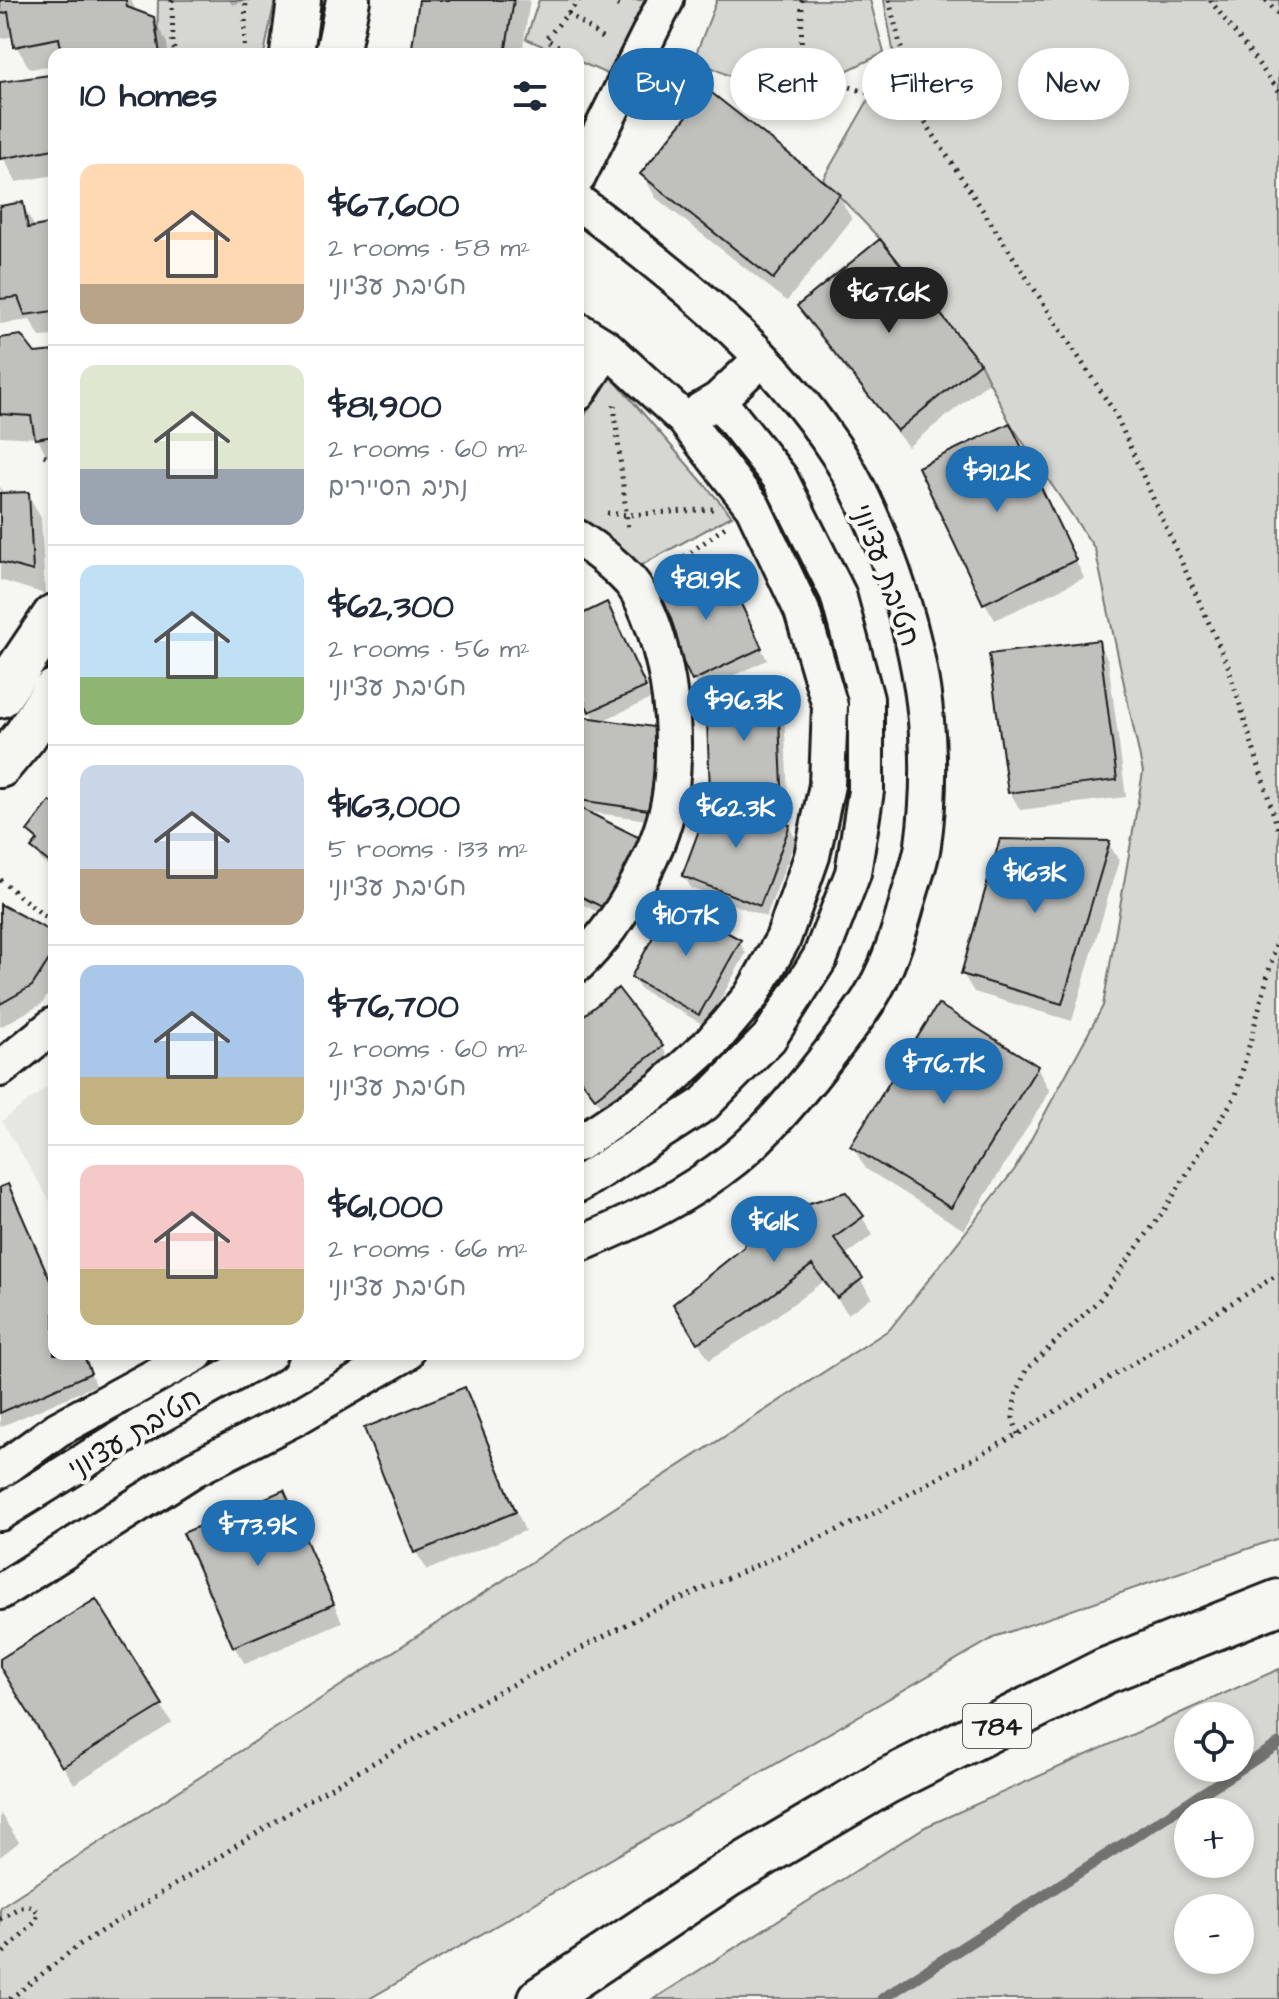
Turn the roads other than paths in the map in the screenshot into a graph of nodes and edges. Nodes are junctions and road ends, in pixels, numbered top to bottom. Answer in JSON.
{"nodes":[{"id":1,"x":299,"y":0,"type":"edge"},
{"id":2,"x":348,"y":0,"type":"edge"},
{"id":3,"x":666,"y":0,"type":"edge"},
{"id":4,"x":293,"y":48,"type":"edge"},
{"id":5,"x":338,"y":48,"type":"edge"},
{"id":6,"x":584,"y":165,"type":"edge"},
{"id":7,"x":584,"y":207,"type":"edge"},
{"id":8,"x":584,"y":334,"type":"edge"},
{"id":9,"x":607,"y":348,"type":"junction"},
{"id":10,"x":761,"y":359,"type":"junction"},
{"id":11,"x":584,"y":384,"type":"edge"},
{"id":12,"x":718,"y":400,"type":"junction"},
{"id":13,"x":684,"y":419,"type":"junction"},
{"id":14,"x":584,"y":543,"type":"edge"},
{"id":15,"x":48,"y":625,"type":"edge"},
{"id":16,"x":0,"y":696,"type":"edge"},
{"id":17,"x":48,"y":700,"type":"edge"},
{"id":18,"x":0,"y":766,"type":"edge"},
{"id":19,"x":584,"y":958,"type":"edge"},
{"id":20,"x":48,"y":1030,"type":"edge"},
{"id":21,"x":0,"y":1069,"type":"edge"},
{"id":22,"x":584,"y":1140,"type":"edge"},
{"id":23,"x":584,"y":1181,"type":"edge"},
{"id":24,"x":584,"y":1242,"type":"edge"},
{"id":25,"x":185,"y":1360,"type":"edge"},
{"id":26,"x":258,"y":1360,"type":"edge"},
{"id":27,"x":395,"y":1360,"type":"edge"},
{"id":28,"x":0,"y":1471,"type":"edge"},
{"id":29,"x":0,"y":1513,"type":"edge"},
{"id":30,"x":0,"y":1592,"type":"edge"},
{"id":31,"x":1279,"y":1602,"type":"edge"},
{"id":32,"x":541,"y":1999,"type":"edge"}],
"edges":[{"from":1,"to":4,"type":"street"},
{"from":2,"to":5,"type":"street"},
{"from":3,"to":6,"type":"street"},
{"from":7,"to":10,"type":"street","name":"חטיבת עציוני"},
{"from":8,"to":9,"type":"street"},
{"from":9,"to":11,"type":"street"},
{"from":9,"to":13,"type":"street"},
{"from":10,"to":12,"type":"street"},
{"from":10,"to":24,"type":"street","name":"חטיבת עציוני"},
{"from":12,"to":13,"type":"street"},
{"from":12,"to":23,"type":"street","name":"חטיבת עציוני"},
{"from":13,"to":22,"type":"street"},
{"from":14,"to":19,"type":"street"},
{"from":15,"to":16,"type":"street"},
{"from":17,"to":18,"type":"street"},
{"from":20,"to":21,"type":"street"},
{"from":25,"to":28,"type":"street","name":"חטיבת עציוני"},
{"from":26,"to":29,"type":"street","name":"חטיבת עציוני"},
{"from":27,"to":30,"type":"street"},
{"from":31,"to":32,"type":"main road","number":"784"}]}
